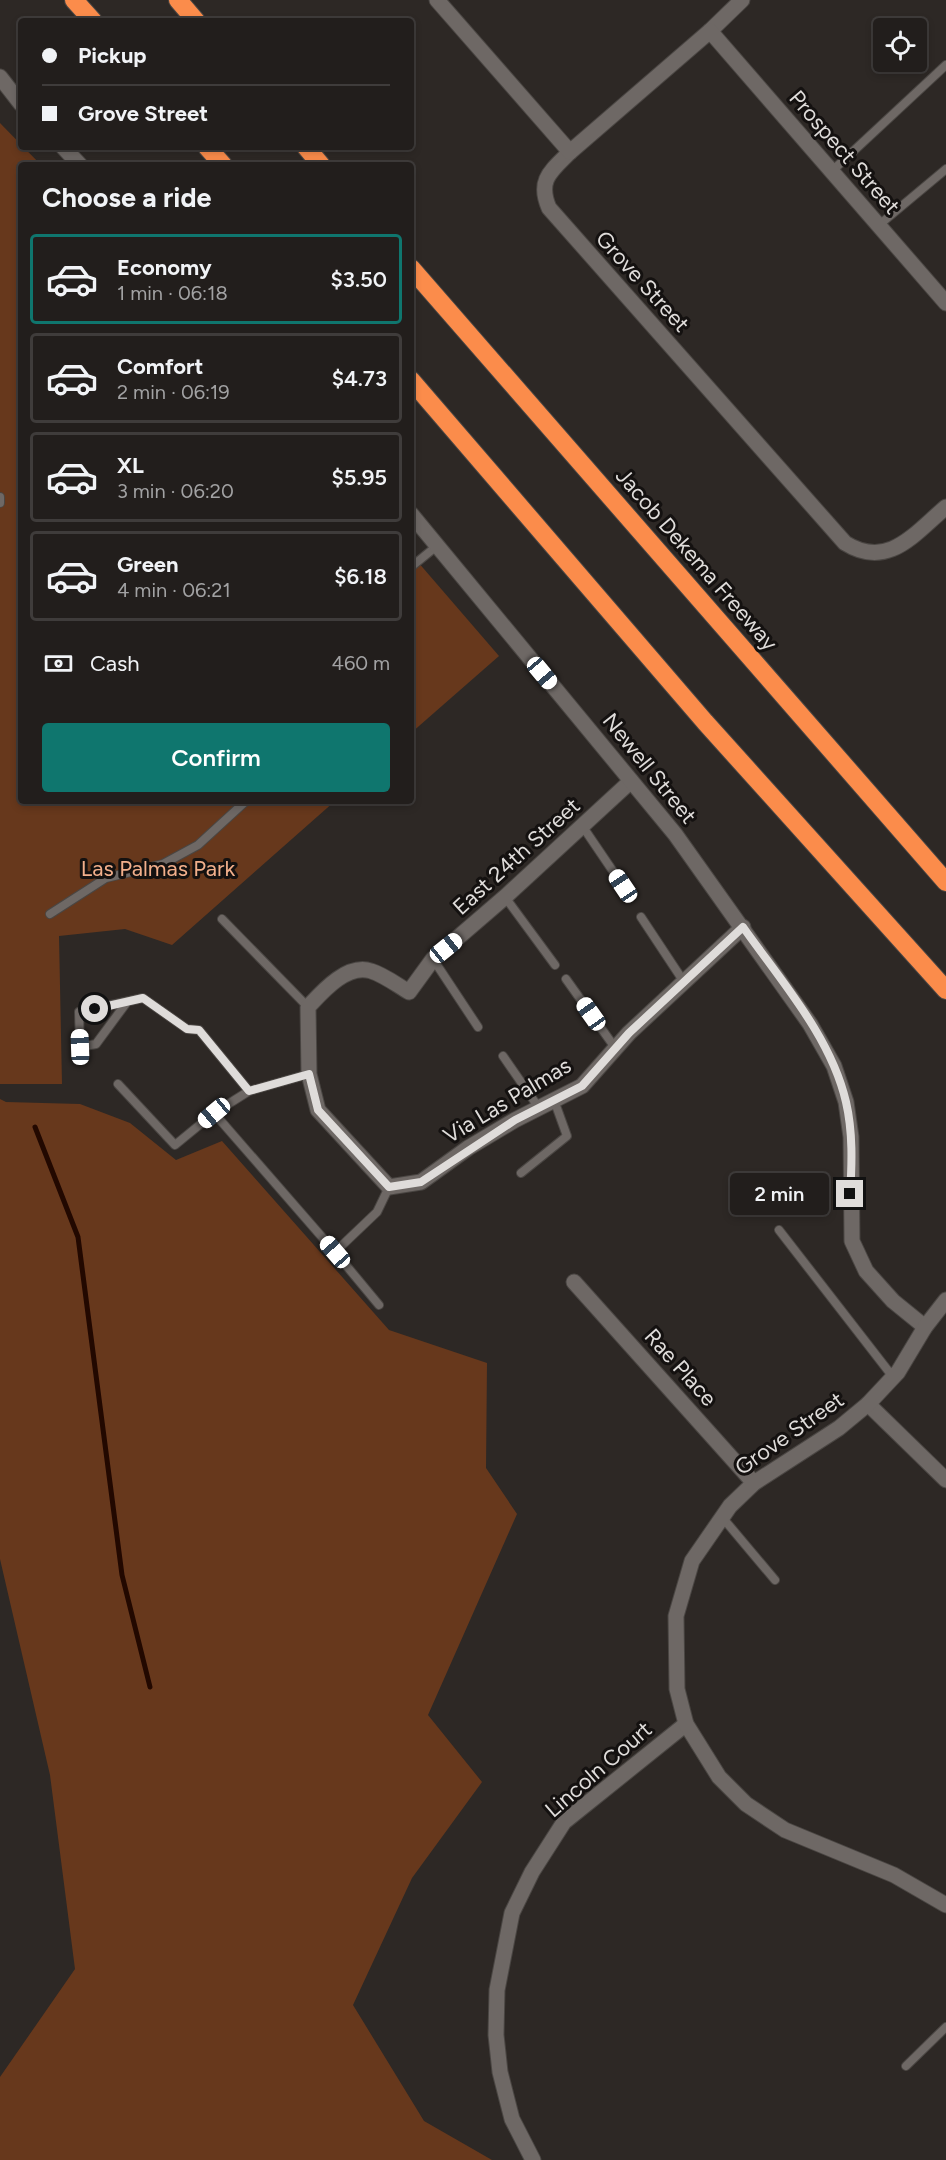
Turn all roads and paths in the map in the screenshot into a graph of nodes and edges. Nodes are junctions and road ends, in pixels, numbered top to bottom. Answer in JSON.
{"nodes":[{"id":1,"x":74,"y":0,"type":"edge"},
{"id":2,"x":178,"y":0,"type":"edge"},
{"id":3,"x":437,"y":0,"type":"edge"},
{"id":4,"x":742,"y":0,"type":"edge"},
{"id":5,"x":90,"y":18,"type":"edge"},
{"id":6,"x":193,"y":18,"type":"edge"},
{"id":7,"x":710,"y":31,"type":"junction"},
{"id":8,"x":946,"y":65,"type":"edge"},
{"id":9,"x":0,"y":77,"type":"edge"},
{"id":10,"x":0,"y":90,"type":"edge"},
{"id":11,"x":18,"y":101,"type":"edge"},
{"id":12,"x":66,"y":150,"type":"edge"},
{"id":13,"x":210,"y":150,"type":"edge"},
{"id":14,"x":308,"y":150,"type":"edge"},
{"id":15,"x":570,"y":152,"type":"junction"},
{"id":16,"x":77,"y":162,"type":"edge"},
{"id":17,"x":220,"y":162,"type":"edge"},
{"id":18,"x":318,"y":162,"type":"edge"},
{"id":19,"x":946,"y":169,"type":"edge"},
{"id":20,"x":832,"y":171,"type":"junction"},
{"id":21,"x":879,"y":225,"type":"junction"},
{"id":22,"x":414,"y":271,"type":"edge"},
{"id":23,"x":946,"y":303,"type":"edge"},
{"id":24,"x":414,"y":383,"type":"edge"},
{"id":25,"x":0,"y":497,"type":"edge"},
{"id":26,"x":0,"y":503,"type":"edge"},
{"id":27,"x":946,"y":507,"type":"edge"},
{"id":28,"x":414,"y":517,"type":"edge"},
{"id":29,"x":438,"y":545,"type":"junction"},
{"id":30,"x":414,"y":565,"type":"edge"},
{"id":31,"x":631,"y":781,"type":"junction"},
{"id":32,"x":243,"y":804,"type":"edge"},
{"id":33,"x":583,"y":827,"type":"junction"},
{"id":34,"x":946,"y":882,"type":"edge"},
{"id":35,"x":623,"y":886,"type":"dead end"},
{"id":36,"x":505,"y":897,"type":"junction"},
{"id":37,"x":50,"y":914,"type":"dead end"},
{"id":38,"x":641,"y":917,"type":"dead end"},
{"id":39,"x":222,"y":919,"type":"dead end"},
{"id":40,"x":743,"y":927,"type":"junction"},
{"id":41,"x":433,"y":959,"type":"junction"},
{"id":42,"x":555,"y":965,"type":"dead end"},
{"id":43,"x":566,"y":979,"type":"dead end"},
{"id":44,"x":684,"y":982,"type":"junction"},
{"id":45,"x":946,"y":990,"type":"edge"},
{"id":46,"x":127,"y":1002,"type":"junction"},
{"id":47,"x":308,"y":1007,"type":"junction"},
{"id":48,"x":478,"y":1027,"type":"dead end"},
{"id":49,"x":616,"y":1049,"type":"junction"},
{"id":50,"x":502,"y":1056,"type":"dead end"},
{"id":51,"x":309,"y":1074,"type":"junction"},
{"id":52,"x":118,"y":1084,"type":"dead end"},
{"id":53,"x":249,"y":1091,"type":"junction"},
{"id":54,"x":554,"y":1100,"type":"junction"},
{"id":55,"x":539,"y":1108,"type":"junction"},
{"id":56,"x":214,"y":1113,"type":"junction"},
{"id":57,"x":520,"y":1173,"type":"dead end"},
{"id":58,"x":389,"y":1187,"type":"junction"},
{"id":59,"x":779,"y":1230,"type":"dead end"},
{"id":60,"x":335,"y":1252,"type":"junction"},
{"id":61,"x":574,"y":1282,"type":"dead end"},
{"id":62,"x":946,"y":1300,"type":"edge"},
{"id":63,"x":379,"y":1305,"type":"dead end"},
{"id":64,"x":925,"y":1327,"type":"junction"},
{"id":65,"x":893,"y":1377,"type":"junction"},
{"id":66,"x":868,"y":1404,"type":"junction"},
{"id":67,"x":946,"y":1480,"type":"edge"},
{"id":68,"x":754,"y":1483,"type":"junction"},
{"id":69,"x":722,"y":1517,"type":"junction"},
{"id":70,"x":775,"y":1580,"type":"dead end"},
{"id":71,"x":686,"y":1724,"type":"junction"},
{"id":72,"x":946,"y":1905,"type":"edge"},
{"id":73,"x":946,"y":2027,"type":"edge"},
{"id":74,"x":906,"y":2066,"type":"dead end"},
{"id":75,"x":533,"y":2160,"type":"edge"}],
"edges":[{"from":1,"to":5,"type":"highway"},
{"from":2,"to":6,"type":"highway"},
{"from":3,"to":15,"type":"street"},
{"from":4,"to":7,"type":"street","name":"Grove Street"},
{"from":7,"to":15,"type":"street","name":"Grove Street"},
{"from":7,"to":20,"type":"street","name":"Prospect Street"},
{"from":8,"to":20,"type":"lane"},
{"from":9,"to":11,"type":"street"},
{"from":10,"to":11,"type":"street"},
{"from":12,"to":16,"type":"street"},
{"from":13,"to":17,"type":"highway"},
{"from":14,"to":18,"type":"highway"},
{"from":15,"to":27,"type":"street","name":"Grove Street"},
{"from":19,"to":21,"type":"lane"},
{"from":20,"to":21,"type":"street","name":"Prospect Street"},
{"from":21,"to":23,"type":"street","name":"Prospect Street"},
{"from":22,"to":34,"type":"highway","name":"Jacob Dekema Freeway"},
{"from":24,"to":45,"type":"highway"},
{"from":25,"to":26,"type":"lane"},
{"from":28,"to":29,"type":"street","name":"Newell Street"},
{"from":29,"to":30,"type":"lane"},
{"from":29,"to":31,"type":"street","name":"Newell Street"},
{"from":31,"to":33,"type":"street","name":"East 24th Street"},
{"from":31,"to":40,"type":"street","name":"Newell Street"},
{"from":32,"to":37,"type":"lane"},
{"from":33,"to":35,"type":"lane"},
{"from":33,"to":36,"type":"street","name":"East 24th Street"},
{"from":36,"to":41,"type":"street","name":"East 24th Street"},
{"from":36,"to":42,"type":"lane"},
{"from":38,"to":44,"type":"lane"},
{"from":39,"to":47,"type":"lane"},
{"from":40,"to":44,"type":"street","name":"Via Las Palmas"},
{"from":40,"to":64,"type":"street","name":"Newell Street"},
{"from":41,"to":47,"type":"street","name":"East 24th Street"},
{"from":41,"to":48,"type":"lane"},
{"from":43,"to":49,"type":"lane"},
{"from":44,"to":49,"type":"street","name":"Via Las Palmas"},
{"from":46,"to":46,"type":"lane"},
{"from":46,"to":53,"type":"lane"},
{"from":47,"to":51,"type":"street"},
{"from":49,"to":54,"type":"street","name":"Via Las Palmas"},
{"from":50,"to":55,"type":"lane"},
{"from":51,"to":53,"type":"lane"},
{"from":51,"to":58,"type":"street"},
{"from":52,"to":56,"type":"lane"},
{"from":53,"to":56,"type":"lane"},
{"from":54,"to":55,"type":"street","name":"Via Las Palmas"},
{"from":54,"to":57,"type":"lane"},
{"from":55,"to":58,"type":"street","name":"Via Las Palmas"},
{"from":56,"to":60,"type":"lane"},
{"from":58,"to":60,"type":"lane"},
{"from":59,"to":65,"type":"lane"},
{"from":60,"to":63,"type":"lane"},
{"from":61,"to":68,"type":"street","name":"Rae Place"},
{"from":62,"to":64,"type":"street"},
{"from":64,"to":65,"type":"street","name":"Grove Street"},
{"from":65,"to":66,"type":"street","name":"Grove Street"},
{"from":66,"to":67,"type":"street"},
{"from":66,"to":68,"type":"street","name":"Grove Street"},
{"from":68,"to":69,"type":"street","name":"Grove Street"},
{"from":69,"to":70,"type":"lane"},
{"from":69,"to":71,"type":"street","name":"Grove Street"},
{"from":71,"to":72,"type":"street","name":"Grove Street"},
{"from":71,"to":75,"type":"street","name":"Lincoln Court"},
{"from":73,"to":74,"type":"lane"}]}
